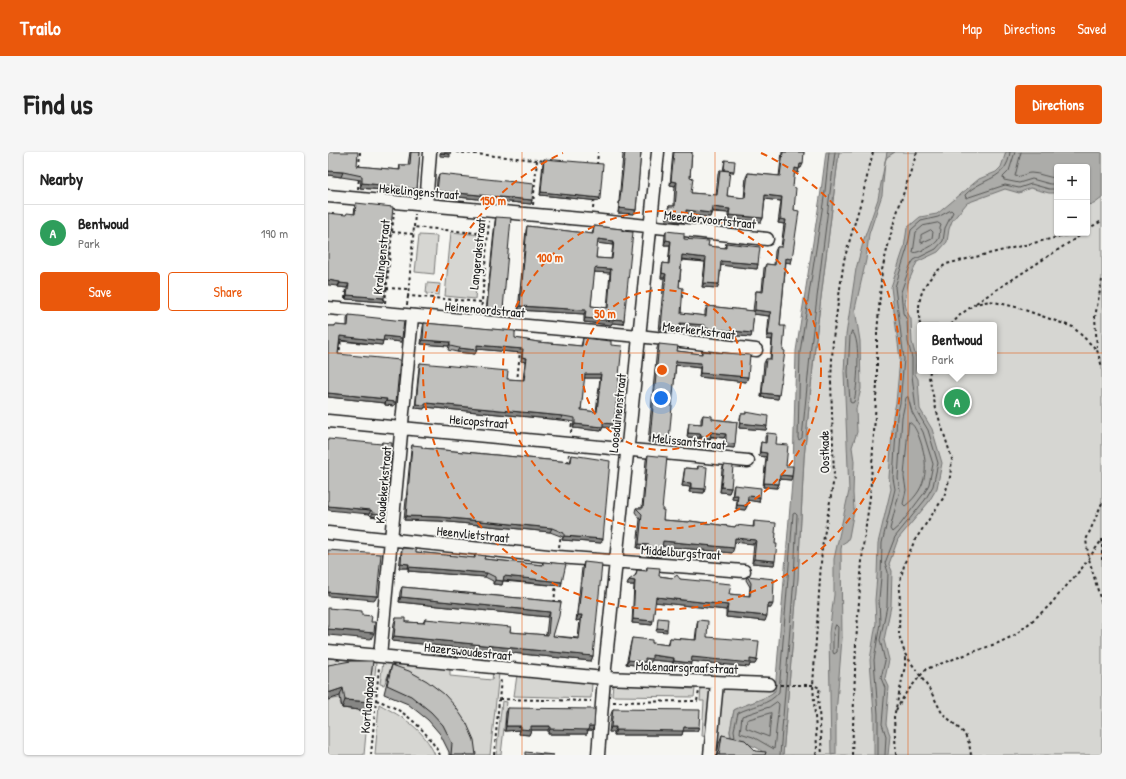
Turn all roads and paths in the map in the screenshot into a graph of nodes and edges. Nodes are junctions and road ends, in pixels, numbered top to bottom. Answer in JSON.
{"nodes":[{"id":1,"x":360,"y":152,"type":"edge"},
{"id":2,"x":430,"y":152,"type":"edge"},
{"id":3,"x":456,"y":152,"type":"edge"},
{"id":4,"x":598,"y":152,"type":"edge"},
{"id":5,"x":658,"y":152,"type":"edge"},
{"id":6,"x":873,"y":152,"type":"edge"},
{"id":7,"x":917,"y":152,"type":"edge"},
{"id":8,"x":537,"y":160,"type":"junction"},
{"id":9,"x":552,"y":162,"type":"edge"},
{"id":10,"x":597,"y":166,"type":"edge"},
{"id":11,"x":359,"y":168,"type":"edge"},
{"id":12,"x":359,"y":176,"type":"edge"},
{"id":13,"x":328,"y":196,"type":"edge"},
{"id":14,"x":594,"y":197,"type":"edge"},
{"id":15,"x":357,"y":199,"type":"junction"},
{"id":16,"x":395,"y":202,"type":"junction"},
{"id":17,"x":426,"y":205,"type":"junction"},
{"id":18,"x":490,"y":212,"type":"junction"},
{"id":19,"x":532,"y":215,"type":"junction"},
{"id":20,"x":592,"y":220,"type":"junction"},
{"id":21,"x":1102,"y":222,"type":"edge"},
{"id":22,"x":650,"y":226,"type":"junction"},
{"id":23,"x":1090,"y":228,"type":"edge"},
{"id":24,"x":392,"y":232,"type":"junction"},
{"id":25,"x":413,"y":234,"type":"junction"},
{"id":26,"x":488,"y":234,"type":"junction"},
{"id":27,"x":1063,"y":236,"type":"edge"},
{"id":28,"x":1079,"y":236,"type":"edge"},
{"id":29,"x":767,"y":239,"type":"dead end"},
{"id":30,"x":1102,"y":280,"type":"edge"},
{"id":31,"x":346,"y":281,"type":"edge"},
{"id":32,"x":386,"y":288,"type":"junction"},
{"id":33,"x":409,"y":289,"type":"junction"},
{"id":34,"x":408,"y":296,"type":"junction"},
{"id":35,"x":481,"y":302,"type":"junction"},
{"id":36,"x":975,"y":304,"type":"junction"},
{"id":37,"x":328,"y":308,"type":"edge"},
{"id":38,"x":344,"y":309,"type":"junction"},
{"id":39,"x":410,"y":311,"type":"junction"},
{"id":40,"x":384,"y":314,"type":"junction"},
{"id":41,"x":920,"y":322,"type":"edge"},
{"id":42,"x":954,"y":322,"type":"edge"},
{"id":43,"x":480,"y":323,"type":"junction"},
{"id":44,"x":341,"y":333,"type":"edge"},
{"id":45,"x":639,"y":336,"type":"junction"},
{"id":46,"x":756,"y":350,"type":"dead end"},
{"id":47,"x":1097,"y":350,"type":"junction"},
{"id":48,"x":520,"y":351,"type":"edge"},
{"id":49,"x":338,"y":364,"type":"edge"},
{"id":50,"x":1102,"y":367,"type":"edge"},
{"id":51,"x":929,"y":374,"type":"edge"},
{"id":52,"x":524,"y":383,"type":"edge"},
{"id":53,"x":573,"y":412,"type":"edge"},
{"id":54,"x":328,"y":421,"type":"edge"},
{"id":55,"x":402,"y":428,"type":"junction"},
{"id":56,"x":570,"y":444,"type":"junction"},
{"id":57,"x":627,"y":448,"type":"junction"},
{"id":58,"x":748,"y":461,"type":"dead end"},
{"id":59,"x":567,"y":468,"type":"edge"},
{"id":60,"x":1102,"y":503,"type":"edge"},
{"id":61,"x":561,"y":528,"type":"edge"},
{"id":62,"x":328,"y":534,"type":"edge"},
{"id":63,"x":392,"y":540,"type":"junction"},
{"id":64,"x":1102,"y":540,"type":"edge"},
{"id":65,"x":558,"y":557,"type":"junction"},
{"id":66,"x":1089,"y":560,"type":"junction"},
{"id":67,"x":616,"y":561,"type":"junction"},
{"id":68,"x":1102,"y":564,"type":"edge"},
{"id":69,"x":744,"y":571,"type":"dead end"},
{"id":70,"x":556,"y":581,"type":"edge"},
{"id":71,"x":554,"y":604,"type":"edge"},
{"id":72,"x":1102,"y":605,"type":"edge"},
{"id":73,"x":328,"y":651,"type":"edge"},
{"id":74,"x":905,"y":654,"type":"junction"},
{"id":75,"x":380,"y":656,"type":"junction"},
{"id":76,"x":502,"y":668,"type":"junction"},
{"id":77,"x":921,"y":677,"type":"junction"},
{"id":78,"x":604,"y":678,"type":"junction"},
{"id":79,"x":717,"y":683,"type":"junction"},
{"id":80,"x":769,"y":684,"type":"joint"},
{"id":81,"x":813,"y":685,"type":"junction"},
{"id":82,"x":376,"y":700,"type":"junction"},
{"id":83,"x":896,"y":710,"type":"junction"},
{"id":84,"x":371,"y":755,"type":"edge"},
{"id":85,"x":440,"y":755,"type":"edge"},
{"id":86,"x":494,"y":755,"type":"edge"},
{"id":87,"x":598,"y":755,"type":"edge"},
{"id":88,"x":710,"y":755,"type":"edge"},
{"id":89,"x":816,"y":755,"type":"edge"},
{"id":90,"x":822,"y":755,"type":"edge"},
{"id":91,"x":852,"y":755,"type":"edge"},
{"id":92,"x":896,"y":755,"type":"edge"},
{"id":93,"x":971,"y":755,"type":"edge"}],
"edges":[{"from":1,"to":11,"type":"path"},
{"from":2,"to":17,"type":"street"},
{"from":3,"to":8,"type":"path"},
{"from":4,"to":10,"type":"path"},
{"from":5,"to":22,"type":"street","name":"Loosduinenstraat"},
{"from":6,"to":81,"type":"path","name":"Oostkade"},
{"from":7,"to":91,"type":"path"},
{"from":8,"to":9,"type":"path"},
{"from":8,"to":19,"type":"path"},
{"from":12,"to":15,"type":"path"},
{"from":13,"to":15,"type":"street","name":"Hekelingenstraat"},
{"from":14,"to":20,"type":"path"},
{"from":15,"to":16,"type":"street","name":"Hekelingenstraat"},
{"from":16,"to":17,"type":"street","name":"Hekelingenstraat"},
{"from":16,"to":24,"type":"path","name":"Kralingenstraat"},
{"from":17,"to":18,"type":"street","name":"Hekelingenstraat"},
{"from":18,"to":19,"type":"street","name":"Hekelingenstraat"},
{"from":18,"to":26,"type":"path","name":"Langerakstraat"},
{"from":19,"to":20,"type":"street","name":"Hekelingenstraat"},
{"from":20,"to":22,"type":"street","name":"Hekelingenstraat"},
{"from":21,"to":23,"type":"path"},
{"from":22,"to":29,"type":"street","name":"Meerdervoortstraat"},
{"from":22,"to":45,"type":"street","name":"Loosduinenstraat"},
{"from":24,"to":25,"type":"path"},
{"from":24,"to":32,"type":"path","name":"Kralingenstraat"},
{"from":25,"to":26,"type":"path"},
{"from":25,"to":33,"type":"path"},
{"from":26,"to":35,"type":"path","name":"Langerakstraat"},
{"from":27,"to":41,"type":"path"},
{"from":28,"to":36,"type":"path"},
{"from":30,"to":47,"type":"path"},
{"from":31,"to":38,"type":"path"},
{"from":32,"to":33,"type":"path"},
{"from":32,"to":40,"type":"path","name":"Kralingenstraat"},
{"from":33,"to":34,"type":"path"},
{"from":34,"to":35,"type":"path"},
{"from":34,"to":39,"type":"path"},
{"from":35,"to":43,"type":"path","name":"Langerakstraat"},
{"from":36,"to":42,"type":"path"},
{"from":36,"to":47,"type":"path"},
{"from":37,"to":38,"type":"street","name":"Heinenoordstraat"},
{"from":38,"to":40,"type":"street","name":"Heinenoordstraat"},
{"from":39,"to":40,"type":"street","name":"Heinenoordstraat"},
{"from":39,"to":43,"type":"street","name":"Heinenoordstraat"},
{"from":39,"to":55,"type":"street","name":"Koudekerkstraat"},
{"from":43,"to":45,"type":"street","name":"Heinenoordstraat"},
{"from":44,"to":49,"type":"path"},
{"from":45,"to":46,"type":"street","name":"Meerkerkstraat"},
{"from":45,"to":57,"type":"street","name":"Loosduinenstraat"},
{"from":47,"to":50,"type":"path"},
{"from":48,"to":52,"type":"path"},
{"from":51,"to":74,"type":"path"},
{"from":53,"to":56,"type":"path"},
{"from":54,"to":55,"type":"street","name":"Heicopstraat"},
{"from":55,"to":56,"type":"street","name":"Heicopstraat"},
{"from":55,"to":63,"type":"street","name":"Koudekerkstraat"},
{"from":56,"to":57,"type":"street","name":"Heicopstraat"},
{"from":56,"to":59,"type":"path"},
{"from":57,"to":58,"type":"street","name":"Melissantstraat"},
{"from":57,"to":67,"type":"street","name":"Loosduinenstraat"},
{"from":60,"to":66,"type":"path"},
{"from":61,"to":65,"type":"path"},
{"from":62,"to":63,"type":"street","name":"Heenvlietstraat"},
{"from":63,"to":65,"type":"street","name":"Heenvlietstraat"},
{"from":63,"to":75,"type":"street","name":"Koudekerkstraat"},
{"from":64,"to":66,"type":"path"},
{"from":64,"to":68,"type":"path"},
{"from":65,"to":67,"type":"street","name":"Heenvlietstraat"},
{"from":66,"to":72,"type":"path"},
{"from":66,"to":77,"type":"path"},
{"from":67,"to":69,"type":"street","name":"Middelburgstraat"},
{"from":67,"to":78,"type":"street","name":"Loosduinenstraat"},
{"from":70,"to":71,"type":"path"},
{"from":73,"to":75,"type":"street","name":"Hazerswoudestraat"},
{"from":74,"to":77,"type":"path"},
{"from":74,"to":83,"type":"path"},
{"from":75,"to":76,"type":"street","name":"Hazerswoudestraat"},
{"from":75,"to":82,"type":"path","name":"Kortlandpad"},
{"from":76,"to":78,"type":"street","name":"Hazerswoudestraat"},
{"from":76,"to":86,"type":"path"},
{"from":77,"to":83,"type":"path"},
{"from":77,"to":93,"type":"path"},
{"from":78,"to":79,"type":"street","name":"Molenaarsgraafstraat"},
{"from":78,"to":87,"type":"street","name":"Loosduinenstraat"},
{"from":79,"to":80,"type":"street","name":"Molenaarsgraafstraat"},
{"from":79,"to":88,"type":"street"},
{"from":80,"to":81,"type":"path"},
{"from":81,"to":89,"type":"path","name":"Oostkade"},
{"from":81,"to":90,"type":"path"},
{"from":82,"to":84,"type":"path","name":"Kortlandpad"},
{"from":82,"to":85,"type":"path"},
{"from":83,"to":92,"type":"path"}]}
